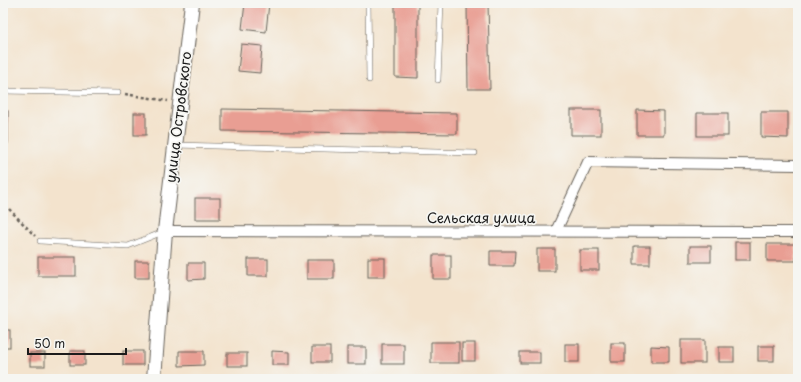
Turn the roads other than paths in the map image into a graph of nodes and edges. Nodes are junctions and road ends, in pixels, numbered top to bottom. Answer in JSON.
{"nodes":[{"id":1,"x":192,"y":3,"type":"edge"},
{"id":2,"x":368,"y":3,"type":"edge"},
{"id":3,"x":441,"y":3,"type":"edge"},
{"id":4,"x":369,"y":80,"type":"dead end"},
{"id":5,"x":438,"y":80,"type":"dead end"},
{"id":6,"x":3,"y":91,"type":"edge"},
{"id":7,"x":118,"y":93,"type":"road end"},
{"id":8,"x":175,"y":145,"type":"junction"},
{"id":9,"x":475,"y":153,"type":"dead end"},
{"id":10,"x":798,"y":165,"type":"edge"},
{"id":11,"x":165,"y":231,"type":"junction"},
{"id":12,"x":556,"y":231,"type":"junction"},
{"id":13,"x":798,"y":232,"type":"edge"},
{"id":14,"x":40,"y":241,"type":"road end"},
{"id":15,"x":154,"y":379,"type":"edge"}],
"edges":[{"from":1,"to":8,"type":"street","name":"улица Островского"},
{"from":2,"to":4,"type":"lane"},
{"from":3,"to":5,"type":"lane"},
{"from":6,"to":7,"type":"lane"},
{"from":8,"to":9,"type":"lane"},
{"from":8,"to":11,"type":"street","name":"улица Островского"},
{"from":10,"to":12,"type":"street"},
{"from":11,"to":12,"type":"street","name":"Сельская улица"},
{"from":11,"to":14,"type":"lane"},
{"from":11,"to":15,"type":"street","name":"улица Островского"},
{"from":12,"to":13,"type":"street","name":"Сельская улица"}]}
